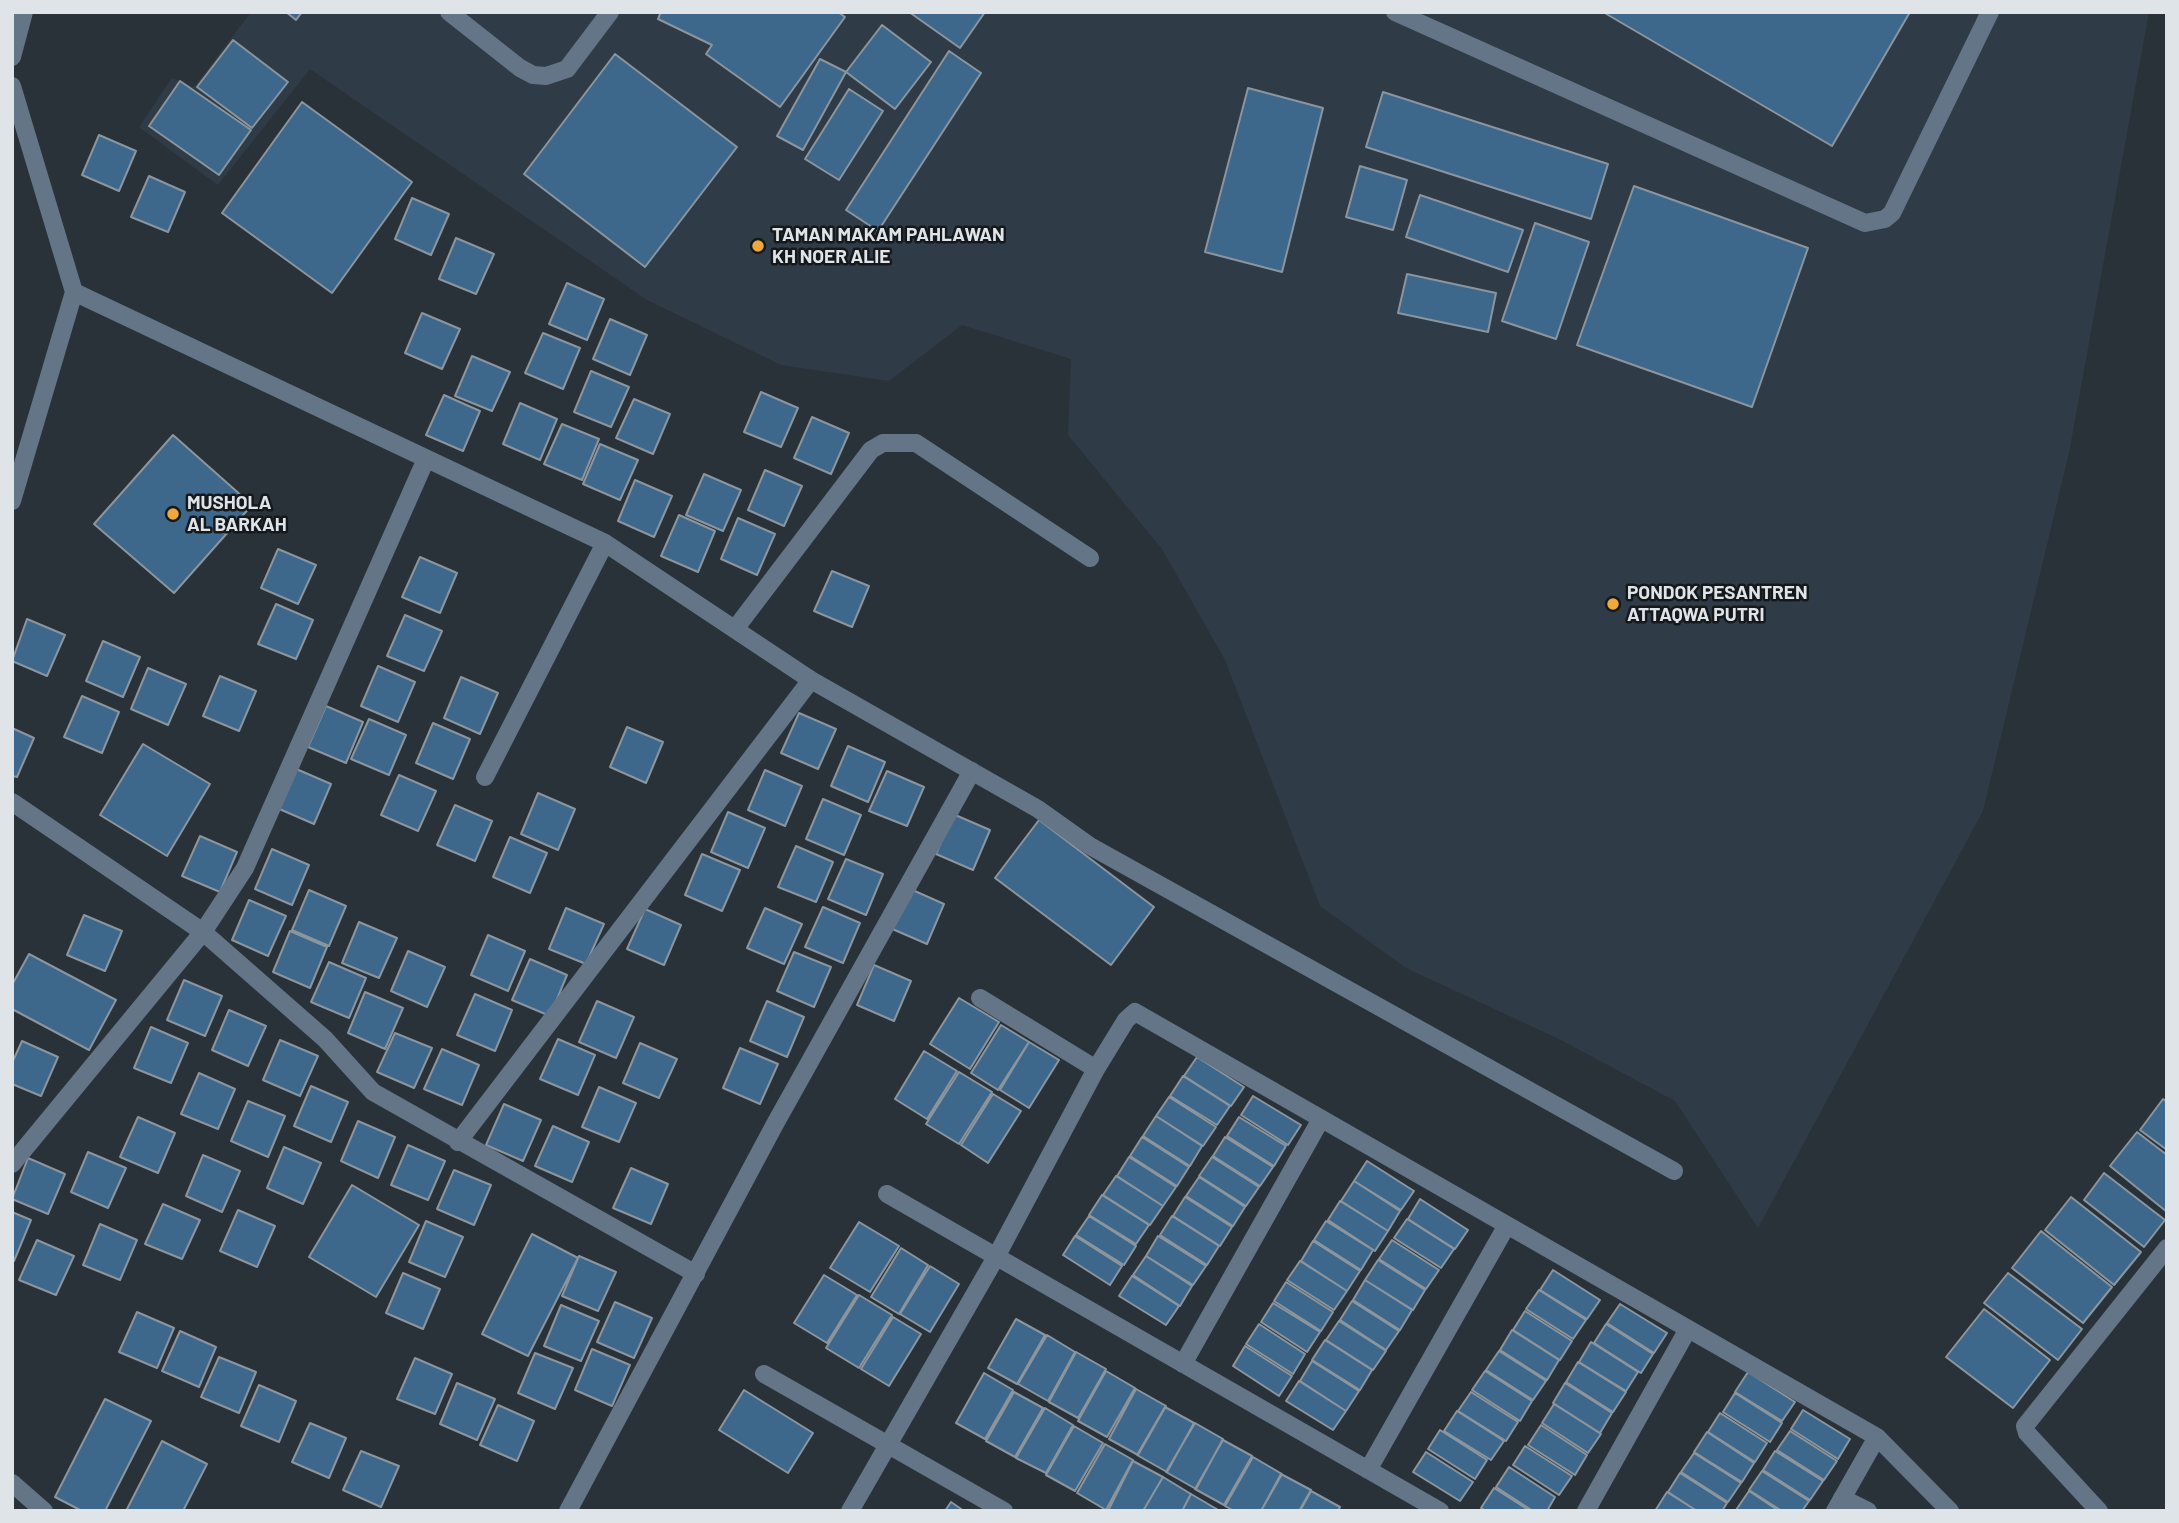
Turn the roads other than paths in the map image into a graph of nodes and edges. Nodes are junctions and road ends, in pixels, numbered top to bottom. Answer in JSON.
{"nodes":[{"id":1,"x":24,"y":12,"type":"edge"},
{"id":2,"x":449,"y":12,"type":"edge"},
{"id":3,"x":610,"y":12,"type":"edge"},
{"id":4,"x":1395,"y":12,"type":"edge"},
{"id":5,"x":1990,"y":12,"type":"edge"},
{"id":6,"x":12,"y":57,"type":"edge"},
{"id":7,"x":12,"y":86,"type":"edge"},
{"id":8,"x":74,"y":292,"type":"junction"},
{"id":9,"x":426,"y":458,"type":"junction"},
{"id":10,"x":12,"y":501,"type":"edge"},
{"id":11,"x":606,"y":543,"type":"junction"},
{"id":12,"x":1090,"y":558,"type":"dead end"},
{"id":13,"x":734,"y":629,"type":"junction"},
{"id":14,"x":811,"y":680,"type":"junction"},
{"id":15,"x":972,"y":771,"type":"junction"},
{"id":16,"x":485,"y":777,"type":"dead end"},
{"id":17,"x":12,"y":802,"type":"edge"},
{"id":18,"x":203,"y":932,"type":"junction"},
{"id":19,"x":980,"y":998,"type":"dead end"},
{"id":20,"x":1096,"y":1069,"type":"junction"},
{"id":21,"x":1321,"y":1119,"type":"junction"},
{"id":22,"x":458,"y":1142,"type":"junction"},
{"id":23,"x":12,"y":1164,"type":"edge"},
{"id":24,"x":1674,"y":1171,"type":"dead end"},
{"id":25,"x":887,"y":1194,"type":"dead end"},
{"id":26,"x":1507,"y":1225,"type":"junction"},
{"id":27,"x":2167,"y":1248,"type":"edge"},
{"id":28,"x":996,"y":1257,"type":"junction"},
{"id":29,"x":696,"y":1274,"type":"junction"},
{"id":30,"x":1688,"y":1329,"type":"junction"},
{"id":31,"x":1183,"y":1364,"type":"junction"},
{"id":32,"x":764,"y":1374,"type":"dead end"},
{"id":33,"x":1877,"y":1437,"type":"junction"},
{"id":34,"x":888,"y":1445,"type":"junction"},
{"id":35,"x":1368,"y":1470,"type":"junction"},
{"id":36,"x":12,"y":1483,"type":"edge"},
{"id":37,"x":1839,"y":1504,"type":"edge"},
{"id":38,"x":44,"y":1511,"type":"edge"},
{"id":39,"x":568,"y":1511,"type":"edge"},
{"id":40,"x":850,"y":1511,"type":"edge"},
{"id":41,"x":1004,"y":1511,"type":"edge"},
{"id":42,"x":1440,"y":1511,"type":"edge"},
{"id":43,"x":1586,"y":1511,"type":"edge"},
{"id":44,"x":1868,"y":1511,"type":"edge"},
{"id":45,"x":1950,"y":1511,"type":"edge"},
{"id":46,"x":2099,"y":1511,"type":"edge"}],
"edges":[{"from":1,"to":6,"type":"street"},
{"from":2,"to":3,"type":"street"},
{"from":4,"to":5,"type":"street"},
{"from":7,"to":8,"type":"street"},
{"from":8,"to":9,"type":"street"},
{"from":8,"to":10,"type":"street"},
{"from":9,"to":11,"type":"street"},
{"from":9,"to":18,"type":"street"},
{"from":11,"to":13,"type":"street"},
{"from":11,"to":16,"type":"street"},
{"from":12,"to":13,"type":"street"},
{"from":13,"to":14,"type":"street"},
{"from":14,"to":15,"type":"street"},
{"from":14,"to":22,"type":"street"},
{"from":15,"to":24,"type":"street"},
{"from":15,"to":29,"type":"street"},
{"from":17,"to":18,"type":"street"},
{"from":18,"to":22,"type":"street"},
{"from":18,"to":23,"type":"street"},
{"from":19,"to":20,"type":"street"},
{"from":20,"to":21,"type":"street"},
{"from":20,"to":28,"type":"street"},
{"from":21,"to":26,"type":"street"},
{"from":21,"to":31,"type":"street"},
{"from":22,"to":29,"type":"street"},
{"from":25,"to":28,"type":"street"},
{"from":26,"to":30,"type":"street"},
{"from":26,"to":35,"type":"street"},
{"from":27,"to":46,"type":"street"},
{"from":28,"to":31,"type":"street"},
{"from":28,"to":34,"type":"street"},
{"from":29,"to":39,"type":"street"},
{"from":30,"to":33,"type":"street"},
{"from":30,"to":43,"type":"street"},
{"from":31,"to":35,"type":"street"},
{"from":32,"to":34,"type":"street"},
{"from":33,"to":37,"type":"street"},
{"from":33,"to":45,"type":"street"},
{"from":34,"to":40,"type":"street"},
{"from":34,"to":41,"type":"street"},
{"from":35,"to":42,"type":"street"},
{"from":36,"to":38,"type":"street"},
{"from":37,"to":44,"type":"street"}]}
